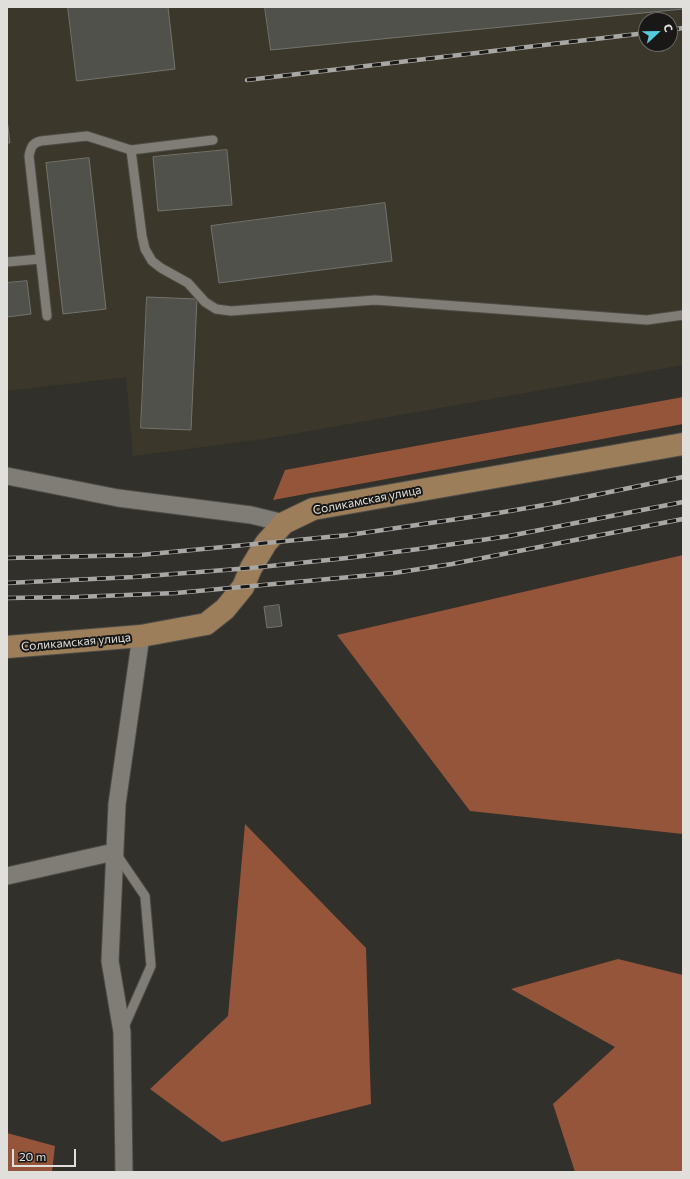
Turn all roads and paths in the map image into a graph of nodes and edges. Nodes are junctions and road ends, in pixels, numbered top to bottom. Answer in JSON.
{"nodes":[{"id":1,"x":213,"y":140,"type":"dead end"},
{"id":2,"x":131,"y":150,"type":"junction"},
{"id":3,"x":40,"y":258,"type":"junction"},
{"id":4,"x":7,"y":262,"type":"edge"},
{"id":5,"x":683,"y":315,"type":"edge"},
{"id":6,"x":47,"y":316,"type":"dead end"},
{"id":7,"x":683,"y":444,"type":"edge"},
{"id":8,"x":7,"y":476,"type":"edge"},
{"id":9,"x":284,"y":523,"type":"junction"},
{"id":10,"x":141,"y":636,"type":"junction"},
{"id":11,"x":7,"y":647,"type":"edge"},
{"id":12,"x":114,"y":852,"type":"junction"},
{"id":13,"x":7,"y":876,"type":"edge"},
{"id":14,"x":122,"y":1032,"type":"junction"},
{"id":15,"x":124,"y":1172,"type":"edge"}],
"edges":[{"from":1,"to":2,"type":"lane"},
{"from":2,"to":3,"type":"lane"},
{"from":2,"to":5,"type":"lane"},
{"from":3,"to":4,"type":"lane"},
{"from":3,"to":6,"type":"lane"},
{"from":7,"to":9,"type":"main road","name":"Соликамская улица"},
{"from":8,"to":9,"type":"street"},
{"from":9,"to":10,"type":"main road","name":"Соликамская улица"},
{"from":10,"to":11,"type":"main road","name":"Соликамская улица"},
{"from":10,"to":12,"type":"street"},
{"from":12,"to":13,"type":"street"},
{"from":12,"to":14,"type":"street"},
{"from":12,"to":14,"type":"lane"},
{"from":14,"to":15,"type":"street"}]}
